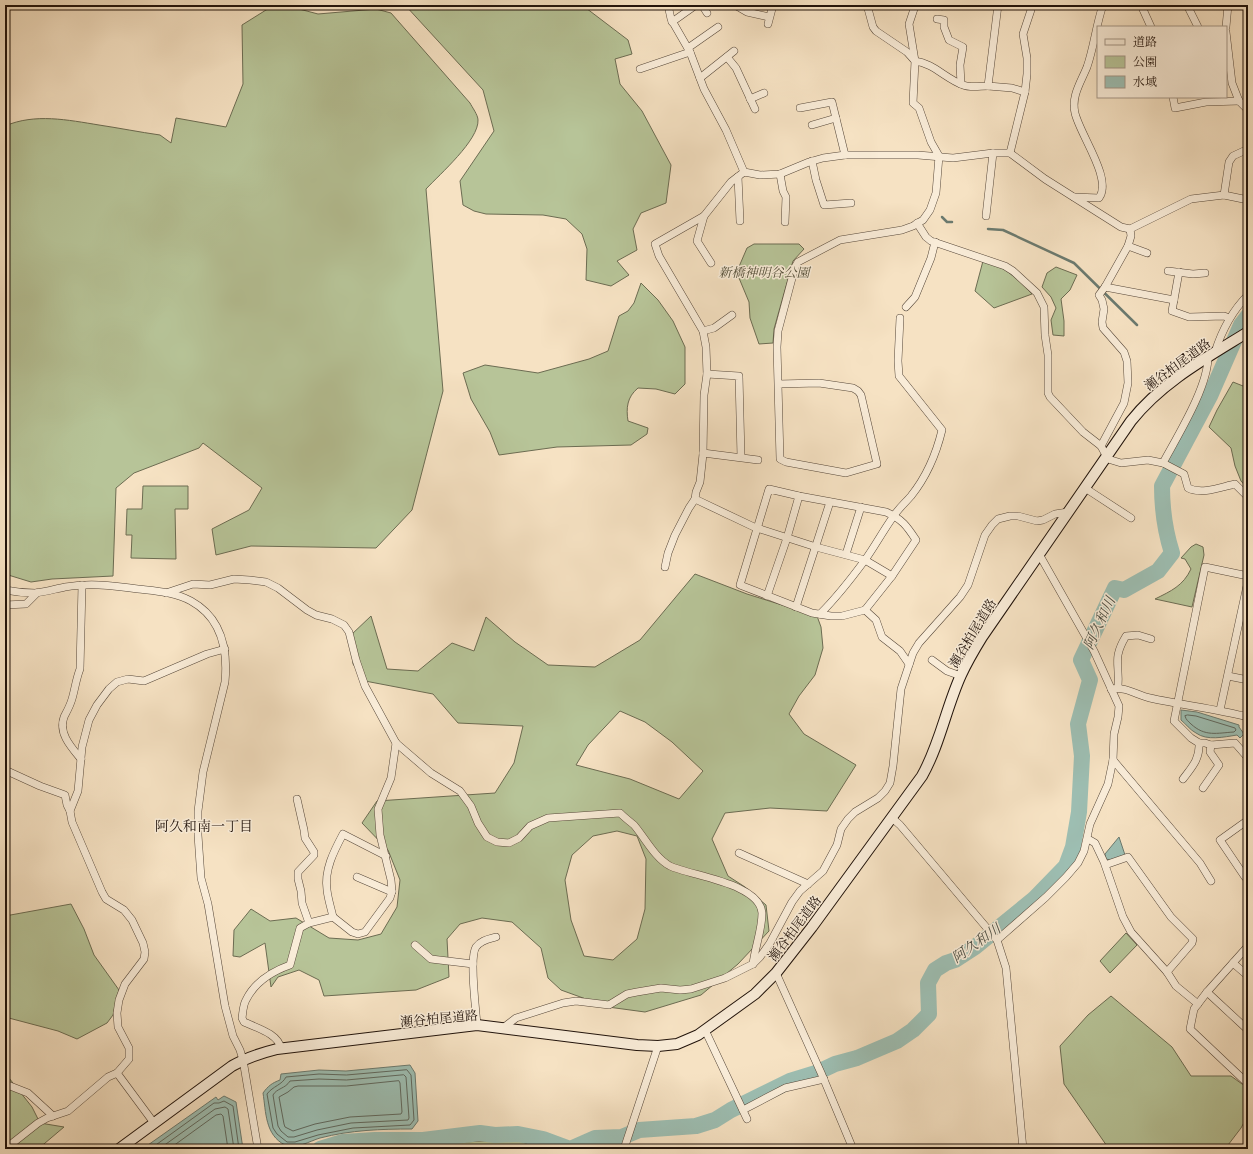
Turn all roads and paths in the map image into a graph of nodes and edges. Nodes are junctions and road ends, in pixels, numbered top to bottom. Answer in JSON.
{"nodes":[{"id":1,"x":668,"y":5,"type":"edge"},
{"id":2,"x":696,"y":5,"type":"edge"},
{"id":3,"x":702,"y":5,"type":"edge"},
{"id":4,"x":735,"y":5,"type":"edge"},
{"id":5,"x":773,"y":5,"type":"edge"},
{"id":6,"x":867,"y":5,"type":"edge"},
{"id":7,"x":998,"y":5,"type":"edge"},
{"id":8,"x":1030,"y":5,"type":"edge"},
{"id":9,"x":1103,"y":5,"type":"edge"},
{"id":10,"x":1141,"y":5,"type":"edge"},
{"id":11,"x":1186,"y":5,"type":"edge"},
{"id":12,"x":1228,"y":5,"type":"edge"},
{"id":13,"x":914,"y":9,"type":"dead end"},
{"id":14,"x":707,"y":13,"type":"dead end"},
{"id":15,"x":769,"y":17,"type":"junction"},
{"id":16,"x":937,"y":20,"type":"dead end"},
{"id":17,"x":672,"y":22,"type":"junction"},
{"id":18,"x":768,"y":24,"type":"dead end"},
{"id":19,"x":1098,"y":26,"type":"edge"},
{"id":20,"x":1151,"y":26,"type":"edge"},
{"id":21,"x":1197,"y":26,"type":"edge"},
{"id":22,"x":1226,"y":26,"type":"edge"},
{"id":23,"x":718,"y":27,"type":"dead end"},
{"id":24,"x":1097,"y":28,"type":"edge"},
{"id":25,"x":1227,"y":43,"type":"edge"},
{"id":26,"x":689,"y":50,"type":"junction"},
{"id":27,"x":734,"y":51,"type":"dead end"},
{"id":28,"x":1228,"y":54,"type":"edge"},
{"id":29,"x":727,"y":57,"type":"junction"},
{"id":30,"x":915,"y":61,"type":"junction"},
{"id":31,"x":640,"y":69,"type":"dead end"},
{"id":32,"x":700,"y":78,"type":"junction"},
{"id":33,"x":961,"y":84,"type":"junction"},
{"id":34,"x":988,"y":86,"type":"junction"},
{"id":35,"x":1025,"y":92,"type":"junction"},
{"id":36,"x":764,"y":93,"type":"dead end"},
{"id":37,"x":1173,"y":98,"type":"edge"},
{"id":38,"x":750,"y":99,"type":"junction"},
{"id":39,"x":1239,"y":101,"type":"junction"},
{"id":40,"x":800,"y":108,"type":"dead end"},
{"id":41,"x":755,"y":109,"type":"dead end"},
{"id":42,"x":1248,"y":110,"type":"edge"},
{"id":43,"x":836,"y":118,"type":"junction"},
{"id":44,"x":812,"y":125,"type":"dead end"},
{"id":45,"x":1248,"y":149,"type":"edge"},
{"id":46,"x":993,"y":153,"type":"junction"},
{"id":47,"x":1010,"y":153,"type":"junction"},
{"id":48,"x":845,"y":155,"type":"junction"},
{"id":49,"x":939,"y":156,"type":"junction"},
{"id":50,"x":812,"y":161,"type":"junction"},
{"id":51,"x":780,"y":174,"type":"junction"},
{"id":52,"x":741,"y":175,"type":"junction"},
{"id":53,"x":1224,"y":195,"type":"junction"},
{"id":54,"x":1074,"y":197,"type":"junction"},
{"id":55,"x":1248,"y":200,"type":"edge"},
{"id":56,"x":851,"y":203,"type":"dead end"},
{"id":57,"x":704,"y":216,"type":"junction"},
{"id":58,"x":986,"y":216,"type":"dead end"},
{"id":59,"x":740,"y":221,"type":"dead end"},
{"id":60,"x":785,"y":222,"type":"dead end"},
{"id":61,"x":917,"y":223,"type":"junction"},
{"id":62,"x":1130,"y":229,"type":"junction"},
{"id":63,"x":935,"y":242,"type":"junction"},
{"id":64,"x":1128,"y":246,"type":"junction"},
{"id":65,"x":1147,"y":253,"type":"dead end"},
{"id":66,"x":711,"y":263,"type":"dead end"},
{"id":67,"x":1168,"y":271,"type":"dead end"},
{"id":68,"x":1179,"y":272,"type":"junction"},
{"id":69,"x":1205,"y":273,"type":"dead end"},
{"id":70,"x":1105,"y":287,"type":"junction"},
{"id":71,"x":1248,"y":295,"type":"edge"},
{"id":72,"x":1174,"y":300,"type":"junction"},
{"id":73,"x":906,"y":307,"type":"dead end"},
{"id":74,"x":732,"y":315,"type":"dead end"},
{"id":75,"x":900,"y":318,"type":"dead end"},
{"id":76,"x":1229,"y":318,"type":"junction"},
{"id":77,"x":703,"y":331,"type":"junction"},
{"id":78,"x":1247,"y":333,"type":"edge"},
{"id":79,"x":1214,"y":352,"type":"junction"},
{"id":80,"x":707,"y":374,"type":"junction"},
{"id":81,"x":778,"y":384,"type":"junction"},
{"id":82,"x":1101,"y":446,"type":"junction"},
{"id":83,"x":703,"y":453,"type":"junction"},
{"id":84,"x":1107,"y":456,"type":"junction"},
{"id":85,"x":741,"y":457,"type":"junction"},
{"id":86,"x":758,"y":460,"type":"dead end"},
{"id":87,"x":1164,"y":463,"type":"junction"},
{"id":88,"x":1085,"y":488,"type":"junction"},
{"id":89,"x":799,"y":496,"type":"junction"},
{"id":90,"x":1248,"y":497,"type":"edge"},
{"id":91,"x":695,"y":499,"type":"junction"},
{"id":92,"x":830,"y":502,"type":"junction"},
{"id":93,"x":861,"y":507,"type":"junction"},
{"id":94,"x":1068,"y":512,"type":"junction"},
{"id":95,"x":894,"y":516,"type":"junction"},
{"id":96,"x":1131,"y":518,"type":"dead end"},
{"id":97,"x":758,"y":528,"type":"junction"},
{"id":98,"x":787,"y":538,"type":"junction"},
{"id":99,"x":816,"y":547,"type":"junction"},
{"id":100,"x":846,"y":554,"type":"junction"},
{"id":101,"x":1039,"y":554,"type":"junction"},
{"id":102,"x":865,"y":560,"type":"junction"},
{"id":103,"x":665,"y":567,"type":"dead end"},
{"id":104,"x":892,"y":576,"type":"junction"},
{"id":105,"x":1248,"y":576,"type":"edge"},
{"id":106,"x":1248,"y":581,"type":"edge"},
{"id":107,"x":82,"y":585,"type":"junction"},
{"id":108,"x":5,"y":590,"type":"edge"},
{"id":109,"x":36,"y":593,"type":"junction"},
{"id":110,"x":166,"y":593,"type":"junction"},
{"id":111,"x":767,"y":596,"type":"junction"},
{"id":112,"x":5,"y":605,"type":"edge"},
{"id":113,"x":796,"y":607,"type":"junction"},
{"id":114,"x":865,"y":610,"type":"junction"},
{"id":115,"x":820,"y":614,"type":"junction"},
{"id":116,"x":1151,"y":639,"type":"dead end"},
{"id":117,"x":224,"y":649,"type":"junction"},
{"id":118,"x":932,"y":660,"type":"dead end"},
{"id":119,"x":909,"y":664,"type":"junction"},
{"id":120,"x":960,"y":676,"type":"junction"},
{"id":121,"x":1228,"y":676,"type":"junction"},
{"id":122,"x":1248,"y":680,"type":"edge"},
{"id":123,"x":1115,"y":688,"type":"junction"},
{"id":124,"x":1178,"y":703,"type":"junction"},
{"id":125,"x":1220,"y":710,"type":"junction"},
{"id":126,"x":1248,"y":717,"type":"edge"},
{"id":127,"x":1199,"y":743,"type":"junction"},
{"id":128,"x":396,"y":744,"type":"junction"},
{"id":129,"x":1211,"y":745,"type":"junction"},
{"id":130,"x":81,"y":759,"type":"junction"},
{"id":131,"x":1113,"y":760,"type":"junction"},
{"id":132,"x":5,"y":770,"type":"edge"},
{"id":133,"x":1248,"y":776,"type":"edge"},
{"id":134,"x":1183,"y":780,"type":"dead end"},
{"id":135,"x":1203,"y":788,"type":"dead end"},
{"id":136,"x":296,"y":799,"type":"dead end"},
{"id":137,"x":70,"y":810,"type":"junction"},
{"id":138,"x":892,"y":818,"type":"junction"},
{"id":139,"x":1248,"y":820,"type":"edge"},
{"id":140,"x":1088,"y":839,"type":"junction"},
{"id":141,"x":739,"y":853,"type":"dead end"},
{"id":142,"x":386,"y":856,"type":"junction"},
{"id":143,"x":1105,"y":866,"type":"junction"},
{"id":144,"x":1248,"y":875,"type":"edge"},
{"id":145,"x":357,"y":877,"type":"dead end"},
{"id":146,"x":1211,"y":881,"type":"dead end"},
{"id":147,"x":808,"y":884,"type":"junction"},
{"id":148,"x":392,"y":892,"type":"junction"},
{"id":149,"x":332,"y":917,"type":"junction"},
{"id":150,"x":309,"y":923,"type":"junction"},
{"id":151,"x":496,"y":937,"type":"dead end"},
{"id":152,"x":996,"y":938,"type":"junction"},
{"id":153,"x":415,"y":945,"type":"dead end"},
{"id":154,"x":1248,"y":946,"type":"edge"},
{"id":155,"x":1233,"y":963,"type":"junction"},
{"id":156,"x":473,"y":964,"type":"junction"},
{"id":157,"x":753,"y":964,"type":"junction"},
{"id":158,"x":1167,"y":972,"type":"junction"},
{"id":159,"x":776,"y":973,"type":"junction"},
{"id":160,"x":1248,"y":976,"type":"edge"},
{"id":161,"x":1207,"y":992,"type":"junction"},
{"id":162,"x":1198,"y":1004,"type":"junction"},
{"id":163,"x":476,"y":1025,"type":"junction"},
{"id":164,"x":503,"y":1028,"type":"junction"},
{"id":165,"x":705,"y":1030,"type":"junction"},
{"id":166,"x":1248,"y":1030,"type":"edge"},
{"id":167,"x":658,"y":1046,"type":"junction"},
{"id":168,"x":281,"y":1049,"type":"junction"},
{"id":169,"x":243,"y":1060,"type":"junction"},
{"id":170,"x":117,"y":1073,"type":"junction"},
{"id":171,"x":823,"y":1077,"type":"junction"},
{"id":172,"x":1248,"y":1081,"type":"edge"},
{"id":173,"x":5,"y":1084,"type":"edge"},
{"id":174,"x":742,"y":1110,"type":"junction"},
{"id":175,"x":53,"y":1116,"type":"junction"},
{"id":176,"x":747,"y":1119,"type":"dead end"},
{"id":177,"x":154,"y":1123,"type":"junction"},
{"id":178,"x":625,"y":1146,"type":"edge"},
{"id":179,"x":5,"y":1149,"type":"edge"},
{"id":180,"x":119,"y":1149,"type":"edge"},
{"id":181,"x":258,"y":1149,"type":"edge"},
{"id":182,"x":852,"y":1149,"type":"edge"},
{"id":183,"x":1023,"y":1149,"type":"edge"}],
"edges":[{"from":1,"to":17,"type":"street"},
{"from":2,"to":17,"type":"street"},
{"from":3,"to":14,"type":"street"},
{"from":4,"to":15,"type":"street"},
{"from":5,"to":15,"type":"street"},
{"from":6,"to":30,"type":"street"},
{"from":7,"to":34,"type":"street"},
{"from":8,"to":35,"type":"street"},
{"from":9,"to":19,"type":"street"},
{"from":10,"to":20,"type":"street"},
{"from":11,"to":21,"type":"street"},
{"from":12,"to":22,"type":"street"},
{"from":13,"to":30,"type":"street"},
{"from":15,"to":18,"type":"street"},
{"from":16,"to":33,"type":"street"},
{"from":17,"to":26,"type":"street"},
{"from":23,"to":26,"type":"street"},
{"from":24,"to":54,"type":"street"},
{"from":25,"to":28,"type":"street"},
{"from":26,"to":31,"type":"street"},
{"from":26,"to":32,"type":"street"},
{"from":27,"to":29,"type":"street"},
{"from":28,"to":39,"type":"street"},
{"from":29,"to":32,"type":"street"},
{"from":29,"to":38,"type":"street"},
{"from":30,"to":33,"type":"street"},
{"from":30,"to":49,"type":"street"},
{"from":32,"to":52,"type":"street"},
{"from":33,"to":34,"type":"street"},
{"from":34,"to":35,"type":"street"},
{"from":35,"to":47,"type":"street"},
{"from":36,"to":38,"type":"street"},
{"from":37,"to":39,"type":"street"},
{"from":38,"to":41,"type":"street"},
{"from":39,"to":42,"type":"street"},
{"from":40,"to":43,"type":"street"},
{"from":43,"to":44,"type":"street"},
{"from":43,"to":48,"type":"street"},
{"from":45,"to":53,"type":"street"},
{"from":46,"to":47,"type":"street"},
{"from":46,"to":49,"type":"street"},
{"from":46,"to":58,"type":"street"},
{"from":47,"to":54,"type":"street"},
{"from":48,"to":49,"type":"street"},
{"from":48,"to":50,"type":"street"},
{"from":49,"to":61,"type":"street"},
{"from":50,"to":51,"type":"street"},
{"from":50,"to":56,"type":"street"},
{"from":51,"to":52,"type":"street"},
{"from":51,"to":60,"type":"street"},
{"from":52,"to":57,"type":"street"},
{"from":52,"to":59,"type":"street"},
{"from":53,"to":55,"type":"street"},
{"from":53,"to":62,"type":"street"},
{"from":54,"to":62,"type":"street"},
{"from":57,"to":66,"type":"street"},
{"from":57,"to":77,"type":"street"},
{"from":61,"to":63,"type":"street"},
{"from":61,"to":81,"type":"street"},
{"from":62,"to":64,"type":"street"},
{"from":63,"to":73,"type":"street"},
{"from":63,"to":82,"type":"street"},
{"from":64,"to":65,"type":"street"},
{"from":64,"to":70,"type":"street"},
{"from":67,"to":68,"type":"street"},
{"from":68,"to":69,"type":"street"},
{"from":68,"to":72,"type":"street"},
{"from":70,"to":72,"type":"street"},
{"from":70,"to":82,"type":"street"},
{"from":71,"to":76,"type":"street"},
{"from":72,"to":76,"type":"street"},
{"from":74,"to":77,"type":"street"},
{"from":75,"to":95,"type":"street"},
{"from":76,"to":79,"type":"street"},
{"from":77,"to":80,"type":"street"},
{"from":78,"to":79,"type":"main road","name":"瀬谷柏尾道路"},
{"from":79,"to":84,"type":"main road","name":"瀬谷柏尾道路"},
{"from":79,"to":87,"type":"street"},
{"from":80,"to":83,"type":"street"},
{"from":80,"to":85,"type":"street"},
{"from":81,"to":81,"type":"street"},
{"from":82,"to":84,"type":"street"},
{"from":83,"to":85,"type":"street"},
{"from":83,"to":91,"type":"street"},
{"from":84,"to":87,"type":"street"},
{"from":84,"to":88,"type":"main road","name":"瀬谷柏尾道路"},
{"from":85,"to":86,"type":"street"},
{"from":87,"to":90,"type":"street"},
{"from":88,"to":94,"type":"main road","name":"瀬谷柏尾道路"},
{"from":88,"to":96,"type":"street"},
{"from":89,"to":92,"type":"street"},
{"from":89,"to":97,"type":"street"},
{"from":89,"to":98,"type":"street"},
{"from":91,"to":97,"type":"street"},
{"from":91,"to":103,"type":"street"},
{"from":92,"to":93,"type":"street"},
{"from":92,"to":99,"type":"street"},
{"from":93,"to":95,"type":"street"},
{"from":93,"to":100,"type":"street"},
{"from":94,"to":101,"type":"main road","name":"瀬谷柏尾道路"},
{"from":94,"to":119,"type":"street"},
{"from":95,"to":102,"type":"street"},
{"from":95,"to":104,"type":"street"},
{"from":97,"to":98,"type":"street"},
{"from":97,"to":111,"type":"street"},
{"from":98,"to":99,"type":"street"},
{"from":98,"to":111,"type":"street"},
{"from":99,"to":100,"type":"street"},
{"from":99,"to":113,"type":"street"},
{"from":100,"to":102,"type":"street"},
{"from":101,"to":120,"type":"main road","name":"瀬谷柏尾道路"},
{"from":101,"to":123,"type":"street"},
{"from":102,"to":104,"type":"street"},
{"from":102,"to":115,"type":"street"},
{"from":104,"to":114,"type":"street"},
{"from":105,"to":124,"type":"street"},
{"from":106,"to":121,"type":"street"},
{"from":107,"to":109,"type":"street"},
{"from":107,"to":110,"type":"street"},
{"from":107,"to":130,"type":"street"},
{"from":108,"to":109,"type":"street"},
{"from":109,"to":112,"type":"street"},
{"from":110,"to":117,"type":"street"},
{"from":110,"to":128,"type":"street"},
{"from":111,"to":113,"type":"street"},
{"from":113,"to":115,"type":"street"},
{"from":114,"to":115,"type":"street"},
{"from":114,"to":119,"type":"street"},
{"from":116,"to":123,"type":"street"},
{"from":117,"to":130,"type":"street"},
{"from":117,"to":169,"type":"street"},
{"from":118,"to":120,"type":"street"},
{"from":119,"to":147,"type":"street"},
{"from":120,"to":138,"type":"main road","name":"瀬谷柏尾道路"},
{"from":121,"to":122,"type":"street"},
{"from":121,"to":125,"type":"street"},
{"from":123,"to":124,"type":"street"},
{"from":123,"to":131,"type":"street"},
{"from":124,"to":125,"type":"street"},
{"from":124,"to":127,"type":"street"},
{"from":125,"to":126,"type":"street"},
{"from":127,"to":129,"type":"street"},
{"from":127,"to":134,"type":"street"},
{"from":128,"to":142,"type":"street"},
{"from":128,"to":157,"type":"street"},
{"from":129,"to":133,"type":"street"},
{"from":129,"to":135,"type":"street"},
{"from":130,"to":137,"type":"street"},
{"from":131,"to":140,"type":"street"},
{"from":131,"to":146,"type":"street"},
{"from":132,"to":137,"type":"street"},
{"from":136,"to":150,"type":"street"},
{"from":137,"to":170,"type":"street"},
{"from":138,"to":152,"type":"street"},
{"from":138,"to":159,"type":"main road","name":"瀬谷柏尾道路"},
{"from":139,"to":144,"type":"street"},
{"from":140,"to":143,"type":"street"},
{"from":140,"to":152,"type":"street"},
{"from":141,"to":147,"type":"street"},
{"from":142,"to":148,"type":"street"},
{"from":142,"to":149,"type":"street"},
{"from":143,"to":158,"type":"street"},
{"from":143,"to":158,"type":"street"},
{"from":145,"to":148,"type":"street"},
{"from":147,"to":157,"type":"street"},
{"from":148,"to":149,"type":"street"},
{"from":149,"to":150,"type":"street"},
{"from":150,"to":168,"type":"street"},
{"from":151,"to":156,"type":"street"},
{"from":152,"to":183,"type":"street"},
{"from":153,"to":156,"type":"street"},
{"from":154,"to":155,"type":"street"},
{"from":155,"to":160,"type":"street"},
{"from":155,"to":161,"type":"street"},
{"from":156,"to":163,"type":"street"},
{"from":157,"to":164,"type":"street"},
{"from":158,"to":162,"type":"street"},
{"from":159,"to":165,"type":"main road","name":"瀬谷柏尾道路"},
{"from":159,"to":171,"type":"street"},
{"from":161,"to":162,"type":"street"},
{"from":161,"to":166,"type":"street"},
{"from":162,"to":172,"type":"street"},
{"from":163,"to":164,"type":"main road","name":"瀬谷柏尾道路"},
{"from":163,"to":168,"type":"main road","name":"瀬谷柏尾道路"},
{"from":164,"to":167,"type":"main road","name":"瀬谷柏尾道路"},
{"from":165,"to":167,"type":"main road","name":"瀬谷柏尾道路"},
{"from":165,"to":174,"type":"street"},
{"from":167,"to":178,"type":"street"},
{"from":168,"to":169,"type":"main road","name":"瀬谷柏尾道路"},
{"from":169,"to":177,"type":"main road","name":"瀬谷柏尾道路"},
{"from":169,"to":181,"type":"street"},
{"from":170,"to":175,"type":"street"},
{"from":170,"to":177,"type":"street"},
{"from":171,"to":174,"type":"street"},
{"from":171,"to":182,"type":"street"},
{"from":173,"to":175,"type":"street"},
{"from":174,"to":176,"type":"street"},
{"from":175,"to":179,"type":"street"},
{"from":177,"to":180,"type":"main road","name":"瀬谷柏尾道路"}]}
